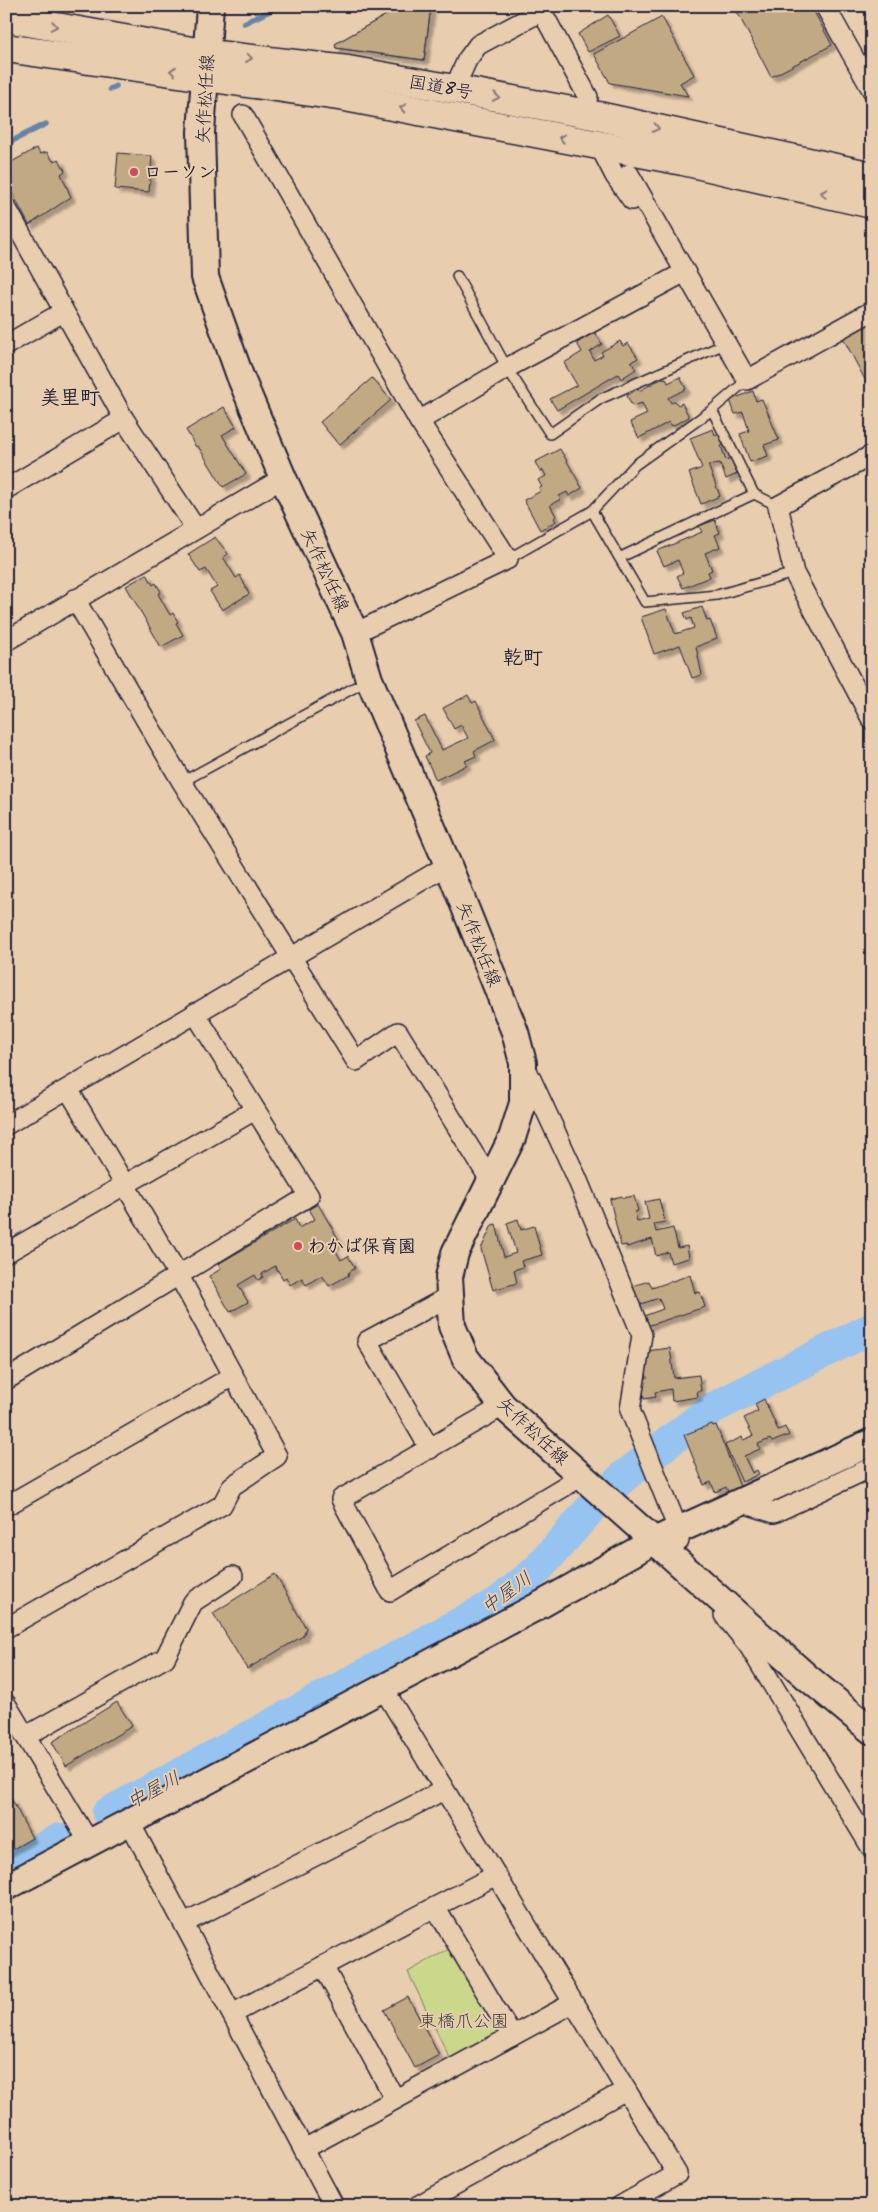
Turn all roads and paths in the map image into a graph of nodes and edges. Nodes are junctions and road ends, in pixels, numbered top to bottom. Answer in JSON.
{"nodes":[{"id":1,"x":210,"y":6,"type":"edge"},
{"id":2,"x":825,"y":6,"type":"edge"},
{"id":3,"x":541,"y":9,"type":"edge"},
{"id":4,"x":6,"y":18,"type":"edge"},
{"id":5,"x":6,"y":48,"type":"edge"},
{"id":6,"x":207,"y":65,"type":"junction"},
{"id":7,"x":454,"y":90,"type":"junction"},
{"id":8,"x":872,"y":90,"type":"edge"},
{"id":9,"x":588,"y":97,"type":"dead end"},
{"id":10,"x":242,"y":116,"type":"dead end"},
{"id":11,"x":599,"y":146,"type":"junction"},
{"id":12,"x":629,"y":174,"type":"dead end"},
{"id":13,"x":872,"y":176,"type":"edge"},
{"id":14,"x":872,"y":204,"type":"edge"},
{"id":15,"x":6,"y":208,"type":"edge"},
{"id":16,"x":667,"y":240,"type":"junction"},
{"id":17,"x":685,"y":272,"type":"junction"},
{"id":18,"x":457,"y":276,"type":"dead end"},
{"id":19,"x":872,"y":311,"type":"edge"},
{"id":20,"x":63,"y":312,"type":"junction"},
{"id":21,"x":728,"y":343,"type":"junction"},
{"id":22,"x":6,"y":345,"type":"edge"},
{"id":23,"x":507,"y":368,"type":"junction"},
{"id":24,"x":747,"y":380,"type":"junction"},
{"id":25,"x":712,"y":410,"type":"junction"},
{"id":26,"x":124,"y":419,"type":"junction"},
{"id":27,"x":419,"y":420,"type":"junction"},
{"id":28,"x":872,"y":455,"type":"edge"},
{"id":29,"x":283,"y":478,"type":"junction"},
{"id":30,"x":6,"y":489,"type":"edge"},
{"id":31,"x":754,"y":494,"type":"junction"},
{"id":32,"x":778,"y":506,"type":"junction"},
{"id":33,"x":592,"y":512,"type":"junction"},
{"id":34,"x":196,"y":529,"type":"junction"},
{"id":35,"x":621,"y":557,"type":"junction"},
{"id":36,"x":508,"y":559,"type":"junction"},
{"id":37,"x":794,"y":574,"type":"junction"},
{"id":38,"x":75,"y":599,"type":"junction"},
{"id":39,"x":355,"y":633,"type":"junction"},
{"id":40,"x":6,"y":641,"type":"edge"},
{"id":41,"x":369,"y":679,"type":"junction"},
{"id":42,"x":872,"y":720,"type":"edge"},
{"id":43,"x":182,"y":782,"type":"junction"},
{"id":44,"x":448,"y":865,"type":"junction"},
{"id":45,"x":291,"y":957,"type":"junction"},
{"id":46,"x":195,"y":1013,"type":"junction"},
{"id":47,"x":523,"y":1062,"type":"junction"},
{"id":48,"x":68,"y":1089,"type":"junction"},
{"id":49,"x":255,"y":1110,"type":"junction"},
{"id":50,"x":6,"y":1125,"type":"edge"},
{"id":51,"x":490,"y":1180,"type":"junction"},
{"id":52,"x":125,"y":1185,"type":"junction"},
{"id":53,"x":6,"y":1253,"type":"edge"},
{"id":54,"x":179,"y":1276,"type":"junction"},
{"id":55,"x":450,"y":1296,"type":"junction"},
{"id":56,"x":233,"y":1376,"type":"junction"},
{"id":57,"x":6,"y":1380,"type":"edge"},
{"id":58,"x":503,"y":1406,"type":"junction"},
{"id":59,"x":872,"y":1442,"type":"edge"},
{"id":60,"x":430,"y":1449,"type":"junction"},
{"id":61,"x":872,"y":1467,"type":"edge"},
{"id":62,"x":585,"y":1479,"type":"junction"},
{"id":63,"x":740,"y":1502,"type":"junction"},
{"id":64,"x":6,"y":1506,"type":"edge"},
{"id":65,"x":678,"y":1529,"type":"junction"},
{"id":66,"x":654,"y":1541,"type":"junction"},
{"id":67,"x":680,"y":1562,"type":"junction"},
{"id":68,"x":233,"y":1576,"type":"dead end"},
{"id":69,"x":6,"y":1628,"type":"edge"},
{"id":70,"x":382,"y":1688,"type":"junction"},
{"id":71,"x":6,"y":1704,"type":"edge"},
{"id":72,"x":872,"y":1731,"type":"edge"},
{"id":73,"x":26,"y":1736,"type":"junction"},
{"id":74,"x":444,"y":1790,"type":"junction"},
{"id":75,"x":129,"y":1821,"type":"junction"},
{"id":76,"x":89,"y":1842,"type":"junction"},
{"id":77,"x":872,"y":1849,"type":"edge"},
{"id":78,"x":496,"y":1875,"type":"junction"},
{"id":79,"x":6,"y":1887,"type":"edge"},
{"id":80,"x":434,"y":1907,"type":"junction"},
{"id":81,"x":184,"y":1923,"type":"junction"},
{"id":82,"x":323,"y":1966,"type":"junction"},
{"id":83,"x":573,"y":2003,"type":"junction"},
{"id":84,"x":232,"y":2014,"type":"junction"},
{"id":85,"x":512,"y":2036,"type":"junction"},
{"id":86,"x":626,"y":2090,"type":"junction"},
{"id":87,"x":395,"y":2099,"type":"junction"},
{"id":88,"x":304,"y":2149,"type":"junction"},
{"id":89,"x":334,"y":2206,"type":"edge"},
{"id":90,"x":417,"y":2206,"type":"edge"},
{"id":91,"x":620,"y":2206,"type":"edge"}],
"edges":[{"from":1,"to":6,"type":"main road","name":"矢作松任線"},
{"from":2,"to":8,"type":"street"},
{"from":3,"to":7,"type":"street"},
{"from":3,"to":9,"type":"street"},
{"from":4,"to":6,"type":"highway","name":"国道8号","one_way":true},
{"from":6,"to":5,"type":"highway","name":"国道8号","one_way":true},
{"from":6,"to":7,"type":"highway","name":"国道8号","one_way":true},
{"from":11,"to":6,"type":"highway","name":"国道8号","one_way":true},
{"from":6,"to":29,"type":"main road","name":"矢作松任線"},
{"from":7,"to":13,"type":"highway","name":"国道8号","one_way":true},
{"from":10,"to":27,"type":"street"},
{"from":14,"to":11,"type":"highway","name":"国道8号","one_way":true},
{"from":11,"to":16,"type":"street"},
{"from":12,"to":16,"type":"street"},
{"from":15,"to":20,"type":"street"},
{"from":16,"to":17,"type":"street"},
{"from":17,"to":21,"type":"street"},
{"from":17,"to":23,"type":"street"},
{"from":18,"to":23,"type":"lane"},
{"from":19,"to":24,"type":"street"},
{"from":20,"to":22,"type":"street"},
{"from":20,"to":26,"type":"street"},
{"from":21,"to":23,"type":"lane"},
{"from":21,"to":24,"type":"street"},
{"from":23,"to":27,"type":"street"},
{"from":24,"to":25,"type":"lane"},
{"from":25,"to":31,"type":"lane"},
{"from":25,"to":33,"type":"lane"},
{"from":26,"to":30,"type":"street"},
{"from":26,"to":34,"type":"street"},
{"from":27,"to":36,"type":"street"},
{"from":28,"to":32,"type":"street"},
{"from":29,"to":34,"type":"street"},
{"from":29,"to":39,"type":"main road","name":"矢作松任線"},
{"from":31,"to":32,"type":"lane"},
{"from":31,"to":35,"type":"lane"},
{"from":32,"to":37,"type":"street"},
{"from":33,"to":35,"type":"lane"},
{"from":33,"to":36,"type":"lane"},
{"from":34,"to":38,"type":"street"},
{"from":35,"to":37,"type":"lane"},
{"from":36,"to":39,"type":"street"},
{"from":37,"to":42,"type":"street"},
{"from":38,"to":40,"type":"street"},
{"from":38,"to":43,"type":"street"},
{"from":39,"to":41,"type":"main road","name":"矢作松任線"},
{"from":41,"to":43,"type":"lane"},
{"from":41,"to":44,"type":"main road","name":"矢作松任線"},
{"from":43,"to":45,"type":"street"},
{"from":44,"to":45,"type":"street"},
{"from":44,"to":47,"type":"main road","name":"矢作松任線"},
{"from":45,"to":46,"type":"street"},
{"from":45,"to":51,"type":"street"},
{"from":46,"to":48,"type":"street"},
{"from":46,"to":49,"type":"street"},
{"from":47,"to":51,"type":"main road","name":"矢作松任線"},
{"from":47,"to":65,"type":"street"},
{"from":48,"to":50,"type":"street"},
{"from":48,"to":52,"type":"street"},
{"from":49,"to":52,"type":"street"},
{"from":49,"to":54,"type":"street"},
{"from":51,"to":55,"type":"main road","name":"矢作松任線"},
{"from":52,"to":53,"type":"street"},
{"from":52,"to":54,"type":"street"},
{"from":54,"to":56,"type":"street"},
{"from":54,"to":57,"type":"street"},
{"from":55,"to":58,"type":"main road","name":"矢作松任線"},
{"from":55,"to":60,"type":"street"},
{"from":56,"to":64,"type":"street"},
{"from":56,"to":69,"type":"street"},
{"from":58,"to":60,"type":"street"},
{"from":58,"to":62,"type":"main road","name":"矢作松任線"},
{"from":59,"to":63,"type":"main road"},
{"from":60,"to":62,"type":"street"},
{"from":61,"to":63,"type":"street"},
{"from":62,"to":66,"type":"main road","name":"矢作松任線"},
{"from":63,"to":65,"type":"main road"},
{"from":65,"to":66,"type":"main road"},
{"from":65,"to":67,"type":"street"},
{"from":66,"to":67,"type":"main road","name":"矢作松任線"},
{"from":66,"to":70,"type":"main road"},
{"from":67,"to":72,"type":"main road","name":"矢作松任線"},
{"from":67,"to":77,"type":"street"},
{"from":68,"to":73,"type":"street"},
{"from":70,"to":74,"type":"street"},
{"from":70,"to":75,"type":"main road"},
{"from":71,"to":73,"type":"street"},
{"from":73,"to":76,"type":"street"},
{"from":74,"to":78,"type":"street"},
{"from":74,"to":81,"type":"street"},
{"from":75,"to":76,"type":"main road"},
{"from":75,"to":81,"type":"street"},
{"from":76,"to":79,"type":"main road"},
{"from":78,"to":80,"type":"street"},
{"from":78,"to":83,"type":"street"},
{"from":80,"to":82,"type":"street"},
{"from":80,"to":85,"type":"street"},
{"from":81,"to":84,"type":"street"},
{"from":82,"to":84,"type":"street"},
{"from":82,"to":87,"type":"street"},
{"from":83,"to":85,"type":"street"},
{"from":83,"to":86,"type":"street"},
{"from":84,"to":88,"type":"street"},
{"from":85,"to":87,"type":"street"},
{"from":86,"to":90,"type":"street"},
{"from":86,"to":91,"type":"street"},
{"from":87,"to":88,"type":"street"},
{"from":88,"to":89,"type":"street"}]}
